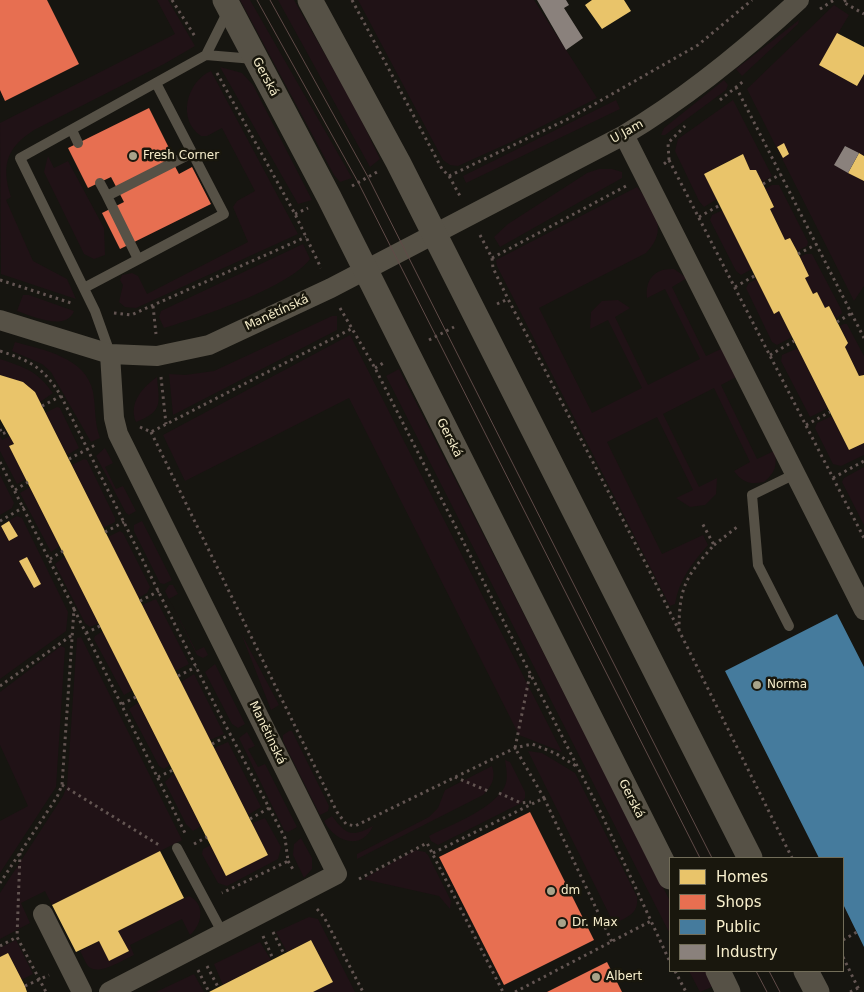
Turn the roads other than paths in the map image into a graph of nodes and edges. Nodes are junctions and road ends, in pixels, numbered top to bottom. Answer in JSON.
{"nodes":[{"id":1,"x":310,"y":0,"type":"edge"},
{"id":2,"x":799,"y":0,"type":"edge"},
{"id":3,"x":227,"y":4,"type":"edge"},
{"id":4,"x":206,"y":55,"type":"junction"},
{"id":5,"x":256,"y":60,"type":"junction"},
{"id":6,"x":156,"y":83,"type":"junction"},
{"id":7,"x":72,"y":130,"type":"junction"},
{"id":8,"x":624,"y":135,"type":"junction"},
{"id":9,"x":78,"y":143,"type":"dead end"},
{"id":10,"x":192,"y":153,"type":"junction"},
{"id":11,"x":100,"y":182,"type":"dead end"},
{"id":12,"x":107,"y":196,"type":"junction"},
{"id":13,"x":434,"y":234,"type":"junction"},
{"id":14,"x":138,"y":259,"type":"junction"},
{"id":15,"x":365,"y":270,"type":"junction"},
{"id":16,"x":84,"y":288,"type":"junction"},
{"id":17,"x":0,"y":320,"type":"edge"},
{"id":18,"x":110,"y":354,"type":"junction"},
{"id":19,"x":795,"y":474,"type":"junction"},
{"id":20,"x":864,"y":610,"type":"edge"},
{"id":21,"x":789,"y":626,"type":"dead end"},
{"id":22,"x":178,"y":848,"type":"road end"},
{"id":23,"x":749,"y":857,"type":"edge"},
{"id":24,"x":669,"y":875,"type":"edge"},
{"id":25,"x":43,"y":914,"type":"dead end"},
{"id":26,"x":222,"y":932,"type":"junction"},
{"id":27,"x":718,"y":972,"type":"edge"},
{"id":28,"x":807,"y":972,"type":"edge"},
{"id":29,"x":82,"y":992,"type":"edge"},
{"id":30,"x":109,"y":992,"type":"edge"},
{"id":31,"x":728,"y":992,"type":"edge"},
{"id":32,"x":817,"y":992,"type":"edge"}],
"edges":[{"from":1,"to":13,"type":"street"},
{"from":2,"to":8,"type":"street","name":"U Jam"},
{"from":3,"to":4,"type":"lane"},
{"from":3,"to":5,"type":"street","name":"Gerská"},
{"from":4,"to":5,"type":"lane"},
{"from":4,"to":6,"type":"lane"},
{"from":5,"to":15,"type":"street","name":"Gerská"},
{"from":6,"to":7,"type":"lane"},
{"from":6,"to":10,"type":"lane"},
{"from":7,"to":9,"type":"lane"},
{"from":7,"to":16,"type":"lane"},
{"from":8,"to":13,"type":"street","name":"U Jam"},
{"from":8,"to":19,"type":"street"},
{"from":10,"to":12,"type":"lane"},
{"from":10,"to":14,"type":"lane"},
{"from":11,"to":12,"type":"lane"},
{"from":12,"to":14,"type":"lane"},
{"from":13,"to":15,"type":"street","name":"Manětínská"},
{"from":13,"to":23,"type":"street"},
{"from":14,"to":16,"type":"lane"},
{"from":15,"to":18,"type":"street","name":"Manětínská"},
{"from":15,"to":24,"type":"street","name":"Gerská"},
{"from":16,"to":18,"type":"lane"},
{"from":17,"to":18,"type":"street","name":"Manětínská"},
{"from":18,"to":26,"type":"street","name":"Manětínská"},
{"from":19,"to":20,"type":"street"},
{"from":19,"to":21,"type":"lane"},
{"from":22,"to":26,"type":"lane"},
{"from":25,"to":29,"type":"street"},
{"from":26,"to":30,"type":"street","name":"Manětínská"},
{"from":27,"to":31,"type":"street"},
{"from":28,"to":32,"type":"street"}]}
